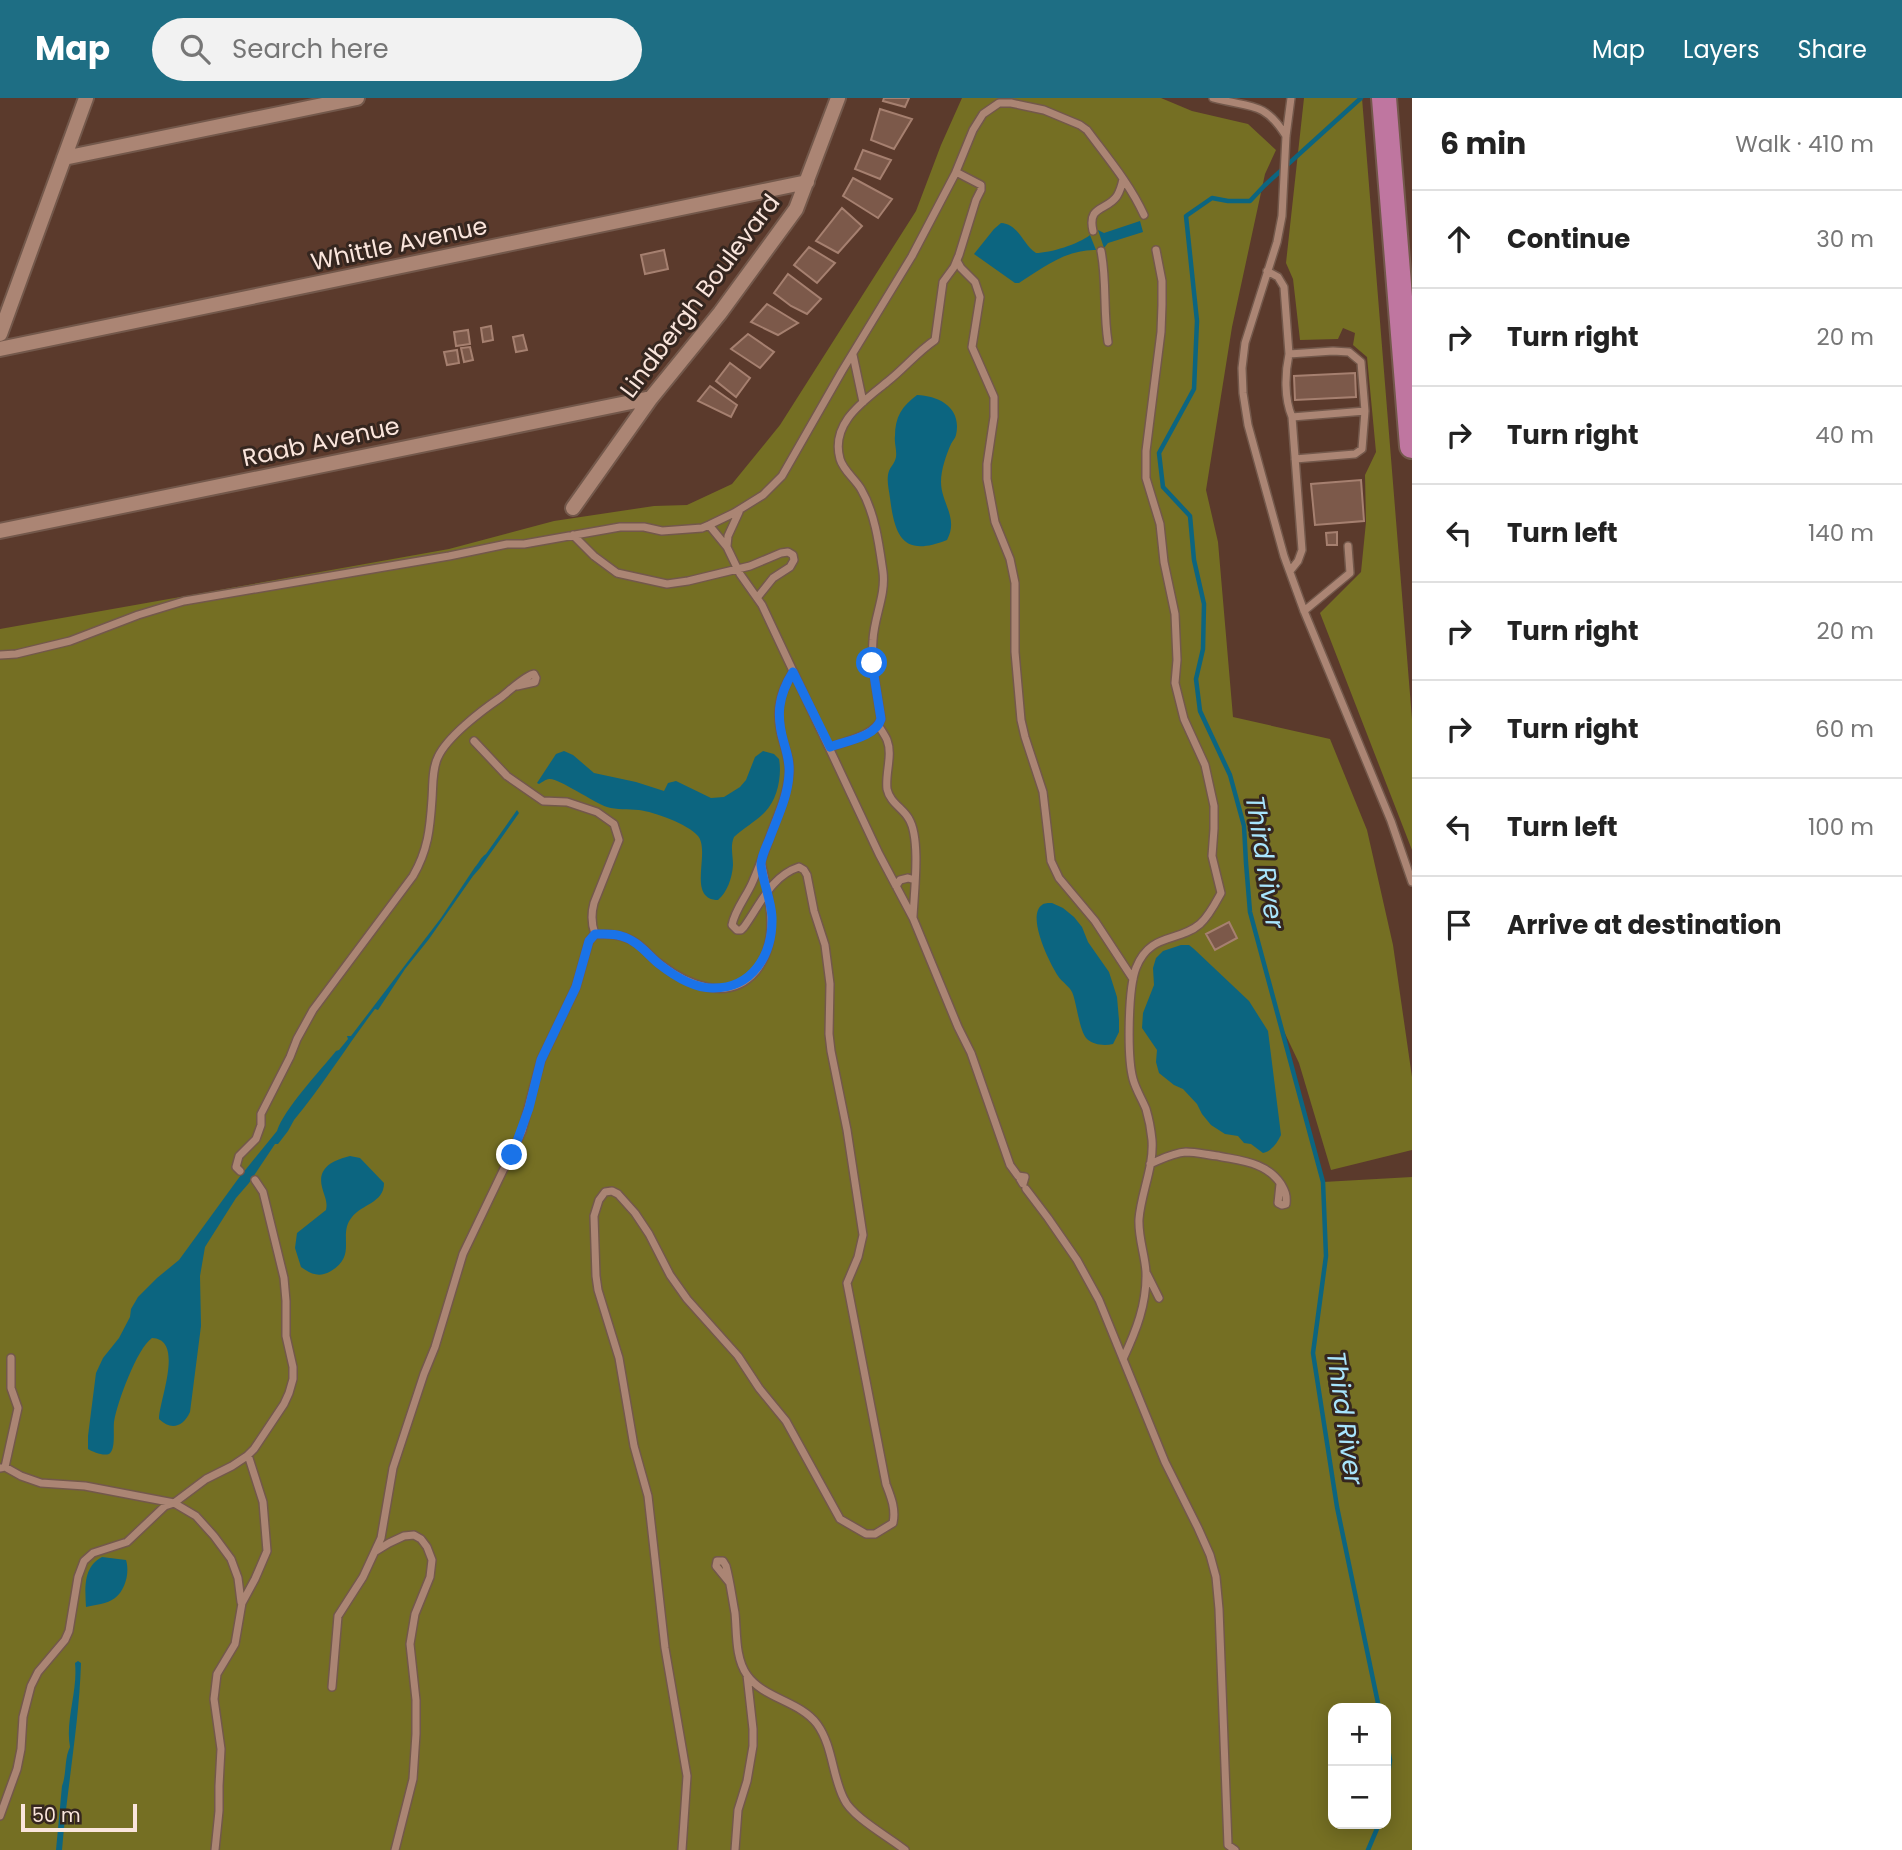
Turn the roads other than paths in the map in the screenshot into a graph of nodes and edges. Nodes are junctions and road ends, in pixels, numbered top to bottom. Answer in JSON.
{"nodes":[{"id":1,"x":86,"y":98,"type":"edge"},
{"id":2,"x":357,"y":98,"type":"edge"},
{"id":3,"x":838,"y":98,"type":"edge"},
{"id":4,"x":1213,"y":98,"type":"edge"},
{"id":5,"x":1291,"y":98,"type":"edge"},
{"id":6,"x":1384,"y":98,"type":"edge"},
{"id":7,"x":1254,"y":102,"type":"edge"},
{"id":8,"x":1286,"y":136,"type":"junction"},
{"id":9,"x":64,"y":158,"type":"junction"},
{"id":10,"x":956,"y":172,"type":"junction"},
{"id":11,"x":1123,"y":179,"type":"junction"},
{"id":12,"x":807,"y":183,"type":"junction"},
{"id":13,"x":1143,"y":215,"type":"dead end"},
{"id":14,"x":1093,"y":231,"type":"dead end"},
{"id":15,"x":1156,"y":250,"type":"dead end"},
{"id":16,"x":1101,"y":251,"type":"dead end"},
{"id":17,"x":957,"y":261,"type":"junction"},
{"id":18,"x":1267,"y":271,"type":"junction"},
{"id":19,"x":0,"y":334,"type":"edge"},
{"id":20,"x":1108,"y":342,"type":"dead end"},
{"id":21,"x":0,"y":349,"type":"edge"},
{"id":22,"x":1289,"y":354,"type":"junction"},
{"id":23,"x":853,"y":355,"type":"junction"},
{"id":24,"x":651,"y":398,"type":"junction"},
{"id":25,"x":863,"y":402,"type":"junction"},
{"id":26,"x":1365,"y":411,"type":"junction"},
{"id":27,"x":1292,"y":416,"type":"junction"},
{"id":28,"x":1412,"y":446,"type":"edge"},
{"id":29,"x":1295,"y":459,"type":"junction"},
{"id":30,"x":573,"y":508,"type":"dead end"},
{"id":31,"x":741,"y":508,"type":"junction"},
{"id":32,"x":709,"y":525,"type":"junction"},
{"id":33,"x":0,"y":531,"type":"edge"},
{"id":34,"x":573,"y":535,"type":"junction"},
{"id":35,"x":1348,"y":545,"type":"dead end"},
{"id":36,"x":727,"y":547,"type":"junction"},
{"id":37,"x":738,"y":569,"type":"junction"},
{"id":38,"x":1290,"y":571,"type":"junction"},
{"id":39,"x":757,"y":598,"type":"junction"},
{"id":40,"x":1304,"y":611,"type":"junction"},
{"id":41,"x":0,"y":655,"type":"edge"},
{"id":42,"x":793,"y":672,"type":"junction"},
{"id":43,"x":517,"y":686,"type":"dead end"},
{"id":44,"x":879,"y":726,"type":"junction"},
{"id":45,"x":474,"y":741,"type":"dead end"},
{"id":46,"x":830,"y":747,"type":"junction"},
{"id":47,"x":761,"y":863,"type":"junction"},
{"id":48,"x":915,"y":880,"type":"junction"},
{"id":49,"x":1412,"y":882,"type":"edge"},
{"id":50,"x":896,"y":886,"type":"junction"},
{"id":51,"x":768,"y":891,"type":"junction"},
{"id":52,"x":913,"y":918,"type":"junction"},
{"id":53,"x":595,"y":934,"type":"junction"},
{"id":54,"x":1133,"y":979,"type":"junction"},
{"id":55,"x":1152,"y":1148,"type":"junction"},
{"id":56,"x":1171,"y":1154,"type":"junction"},
{"id":57,"x":1150,"y":1164,"type":"junction"},
{"id":58,"x":240,"y":1171,"type":"dead end"},
{"id":59,"x":1020,"y":1179,"type":"dead end"},
{"id":60,"x":255,"y":1180,"type":"dead end"},
{"id":61,"x":1280,"y":1184,"type":"dead end"},
{"id":62,"x":1026,"y":1189,"type":"dead end"},
{"id":63,"x":1146,"y":1272,"type":"junction"},
{"id":64,"x":1159,"y":1298,"type":"dead end"},
{"id":65,"x":11,"y":1358,"type":"dead end"},
{"id":66,"x":1123,"y":1359,"type":"junction"},
{"id":67,"x":248,"y":1455,"type":"junction"},
{"id":68,"x":2,"y":1467,"type":"edge"},
{"id":69,"x":174,"y":1503,"type":"junction"},
{"id":70,"x":375,"y":1552,"type":"junction"},
{"id":71,"x":729,"y":1582,"type":"dead end"},
{"id":72,"x":242,"y":1603,"type":"junction"},
{"id":73,"x":747,"y":1675,"type":"junction"},
{"id":74,"x":332,"y":1686,"type":"dead end"},
{"id":75,"x":0,"y":1816,"type":"edge"},
{"id":76,"x":1230,"y":1848,"type":"edge"},
{"id":77,"x":215,"y":1850,"type":"edge"},
{"id":78,"x":395,"y":1850,"type":"edge"},
{"id":79,"x":682,"y":1850,"type":"edge"},
{"id":80,"x":736,"y":1850,"type":"edge"},
{"id":81,"x":905,"y":1850,"type":"edge"}],
"edges":[{"from":1,"to":9,"type":"street"},
{"from":2,"to":9,"type":"street"},
{"from":3,"to":12,"type":"street","name":"Lindbergh Boulevard"},
{"from":4,"to":7,"type":"lane"},
{"from":5,"to":8,"type":"lane"},
{"from":6,"to":28,"type":"highway"},
{"from":7,"to":8,"type":"lane"},
{"from":8,"to":18,"type":"lane"},
{"from":9,"to":19,"type":"street"},
{"from":10,"to":11,"type":"lane"},
{"from":10,"to":17,"type":"lane"},
{"from":10,"to":23,"type":"lane"},
{"from":11,"to":13,"type":"lane"},
{"from":11,"to":14,"type":"lane"},
{"from":12,"to":21,"type":"street","name":"Whittle Avenue"},
{"from":12,"to":24,"type":"street","name":"Lindbergh Boulevard"},
{"from":15,"to":54,"type":"lane"},
{"from":16,"to":20,"type":"lane"},
{"from":17,"to":25,"type":"lane"},
{"from":17,"to":54,"type":"lane"},
{"from":18,"to":22,"type":"lane"},
{"from":18,"to":38,"type":"lane"},
{"from":22,"to":26,"type":"lane"},
{"from":22,"to":27,"type":"lane"},
{"from":23,"to":25,"type":"lane"},
{"from":23,"to":31,"type":"lane"},
{"from":24,"to":30,"type":"street","name":"Lindbergh Boulevard"},
{"from":24,"to":33,"type":"street","name":"Raab Avenue"},
{"from":25,"to":44,"type":"lane"},
{"from":26,"to":27,"type":"lane"},
{"from":26,"to":29,"type":"lane"},
{"from":27,"to":29,"type":"lane"},
{"from":29,"to":38,"type":"lane"},
{"from":31,"to":32,"type":"lane"},
{"from":31,"to":36,"type":"lane"},
{"from":32,"to":34,"type":"lane"},
{"from":32,"to":36,"type":"lane"},
{"from":34,"to":37,"type":"lane"},
{"from":34,"to":41,"type":"lane"},
{"from":35,"to":40,"type":"lane"},
{"from":36,"to":37,"type":"lane"},
{"from":37,"to":39,"type":"lane"},
{"from":37,"to":39,"type":"lane"},
{"from":38,"to":40,"type":"lane"},
{"from":39,"to":42,"type":"lane"},
{"from":40,"to":49,"type":"lane"},
{"from":42,"to":46,"type":"lane"},
{"from":42,"to":47,"type":"lane"},
{"from":43,"to":58,"type":"lane"},
{"from":44,"to":46,"type":"lane"},
{"from":44,"to":48,"type":"lane"},
{"from":45,"to":53,"type":"lane"},
{"from":46,"to":50,"type":"lane"},
{"from":47,"to":51,"type":"lane"},
{"from":47,"to":51,"type":"lane"},
{"from":48,"to":50,"type":"lane"},
{"from":48,"to":52,"type":"lane"},
{"from":50,"to":52,"type":"lane"},
{"from":51,"to":53,"type":"lane"},
{"from":51,"to":79,"type":"lane"},
{"from":52,"to":59,"type":"lane"},
{"from":53,"to":70,"type":"lane"},
{"from":54,"to":55,"type":"lane"},
{"from":55,"to":56,"type":"lane"},
{"from":55,"to":57,"type":"lane"},
{"from":56,"to":57,"type":"lane"},
{"from":56,"to":61,"type":"lane"},
{"from":57,"to":63,"type":"lane"},
{"from":60,"to":67,"type":"lane"},
{"from":62,"to":66,"type":"lane"},
{"from":63,"to":64,"type":"lane"},
{"from":63,"to":66,"type":"lane"},
{"from":65,"to":68,"type":"lane"},
{"from":66,"to":76,"type":"lane"},
{"from":67,"to":69,"type":"lane"},
{"from":67,"to":72,"type":"lane"},
{"from":68,"to":69,"type":"lane"},
{"from":69,"to":72,"type":"lane"},
{"from":69,"to":75,"type":"lane"},
{"from":70,"to":74,"type":"lane"},
{"from":70,"to":78,"type":"lane"},
{"from":71,"to":73,"type":"lane"},
{"from":72,"to":77,"type":"lane"},
{"from":73,"to":80,"type":"lane"},
{"from":73,"to":81,"type":"lane"}]}
